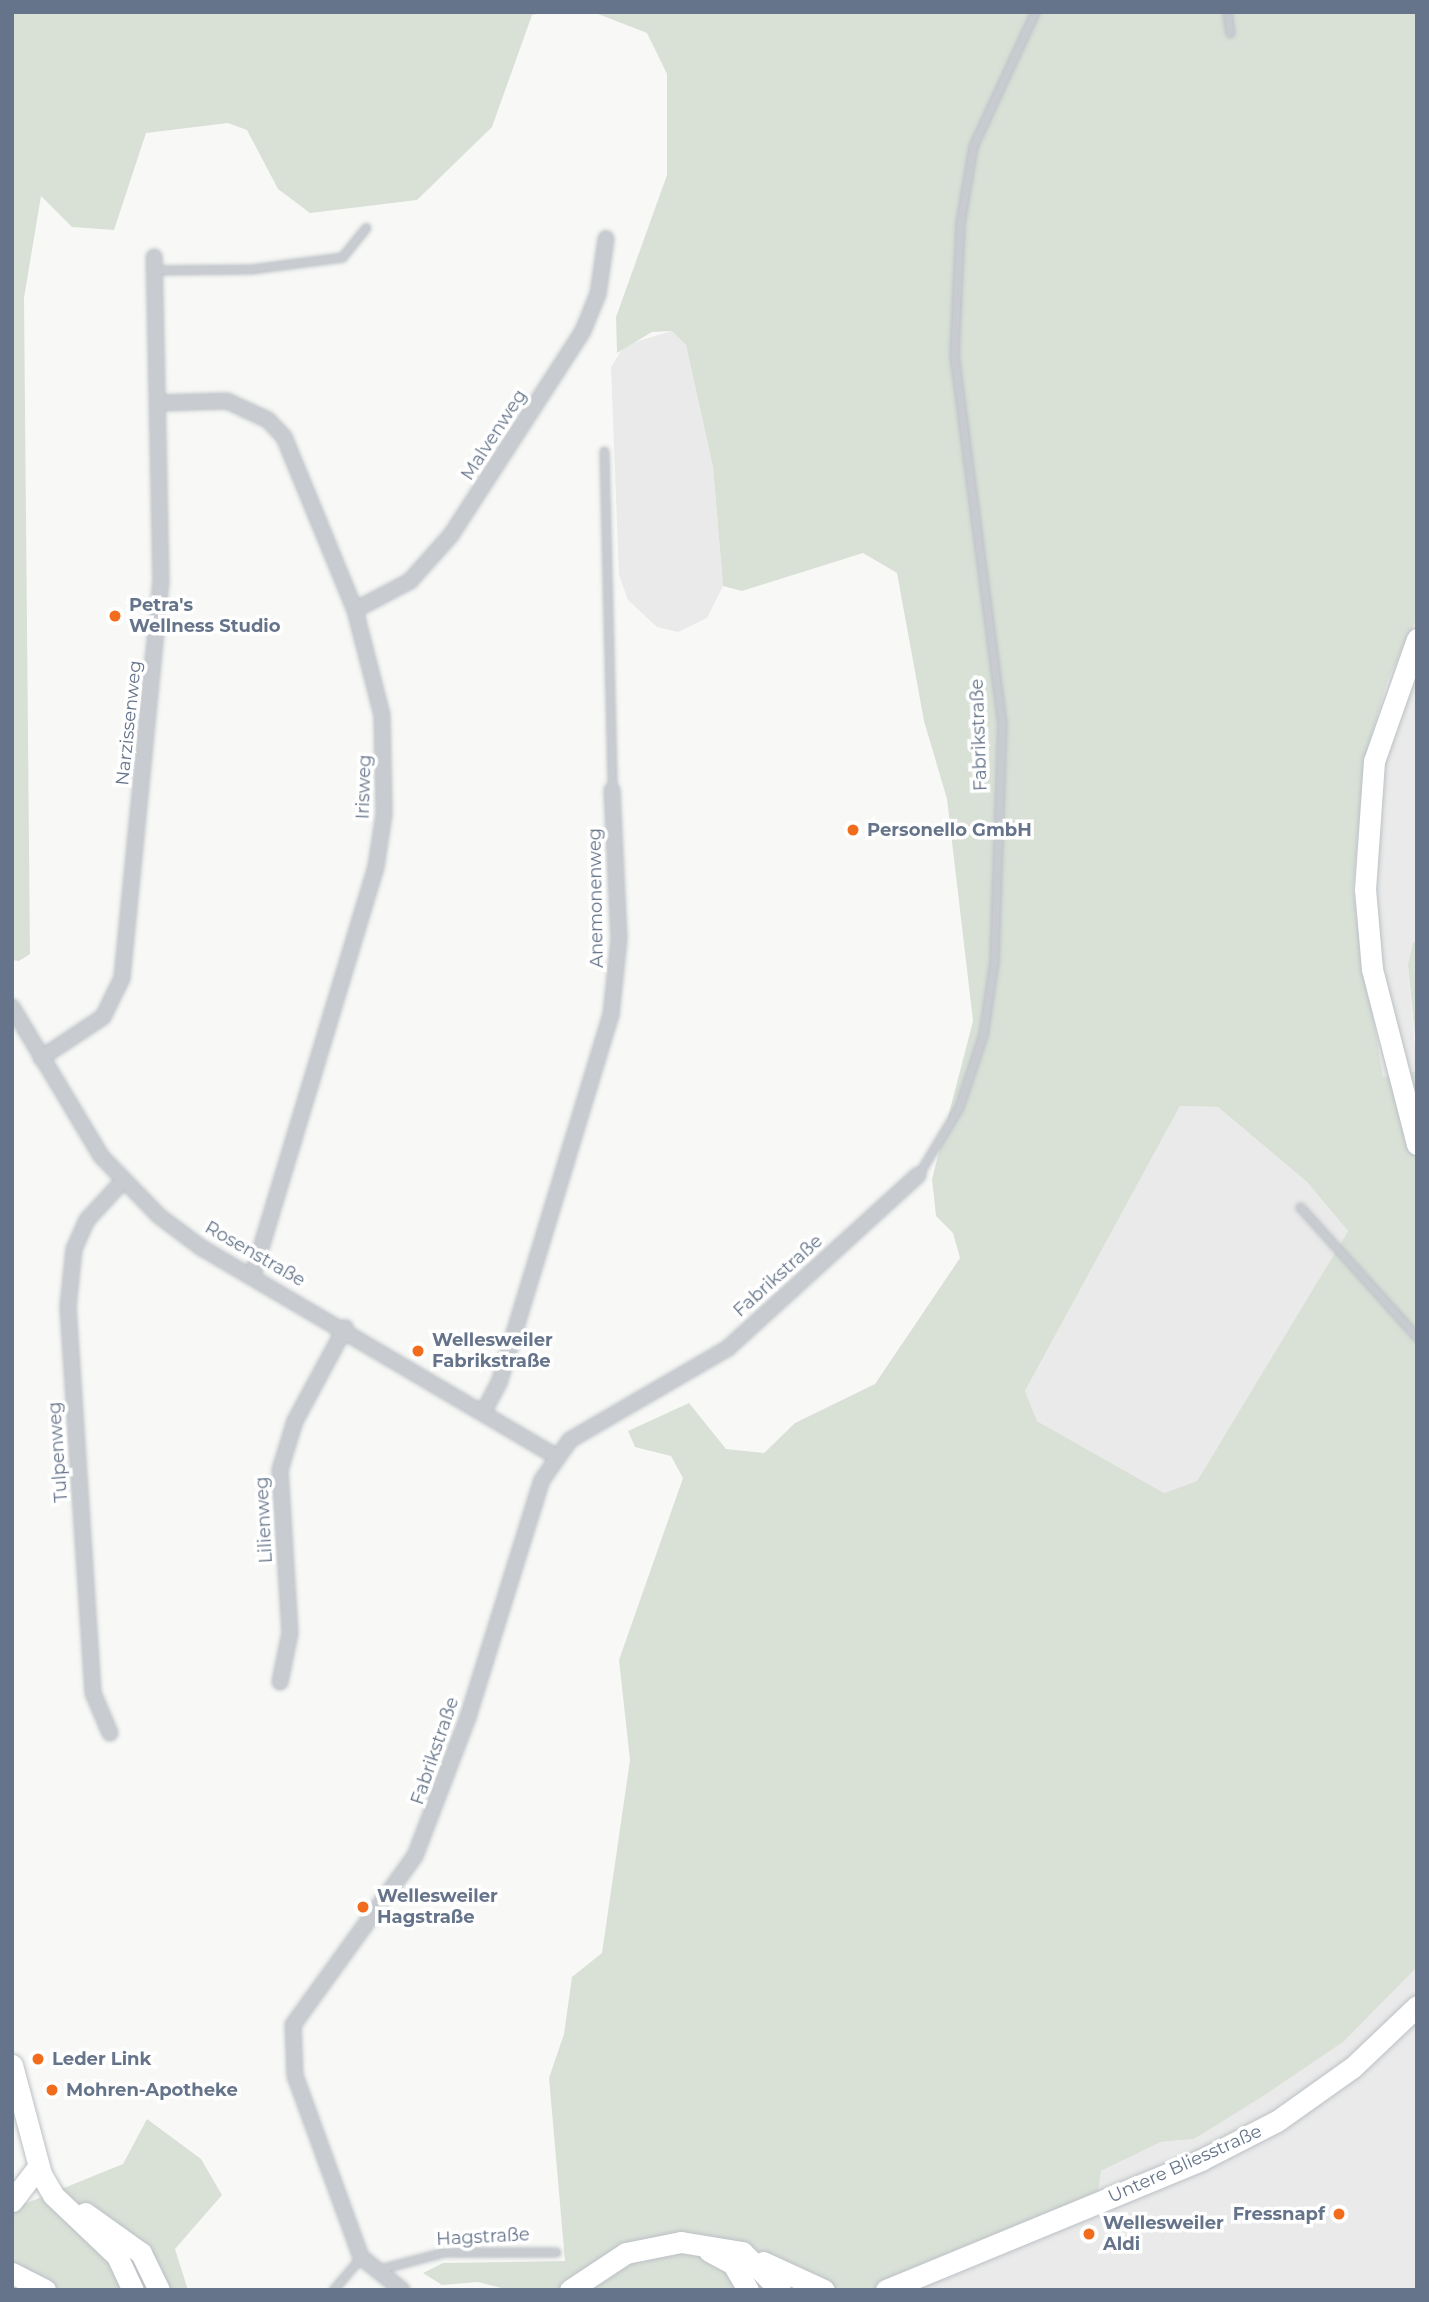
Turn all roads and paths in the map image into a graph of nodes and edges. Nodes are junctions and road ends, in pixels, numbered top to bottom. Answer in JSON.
{"nodes":[{"id":1,"x":1035,"y":12,"type":"edge"},
{"id":2,"x":1227,"y":12,"type":"edge"},
{"id":3,"x":1230,"y":33,"type":"dead end"},
{"id":4,"x":366,"y":227,"type":"dead end"},
{"id":5,"x":606,"y":239,"type":"dead end"},
{"id":6,"x":154,"y":263,"type":"joint"},
{"id":7,"x":159,"y":403,"type":"junction"},
{"id":8,"x":604,"y":451,"type":"dead end"},
{"id":9,"x":355,"y":610,"type":"junction"},
{"id":10,"x":1417,"y":639,"type":"edge"},
{"id":11,"x":612,"y":790,"type":"joint"},
{"id":12,"x":12,"y":1007,"type":"edge"},
{"id":13,"x":41,"y":1058,"type":"junction"},
{"id":14,"x":1417,"y":1144,"type":"edge"},
{"id":15,"x":918,"y":1175,"type":"joint"},
{"id":16,"x":122,"y":1182,"type":"junction"},
{"id":17,"x":1300,"y":1207,"type":"dead end"},
{"id":18,"x":253,"y":1275,"type":"junction"},
{"id":19,"x":345,"y":1328,"type":"junction"},
{"id":20,"x":1417,"y":1337,"type":"edge"},
{"id":21,"x":485,"y":1409,"type":"junction"},
{"id":22,"x":554,"y":1455,"type":"junction"},
{"id":23,"x":280,"y":1682,"type":"dead end"},
{"id":24,"x":110,"y":1733,"type":"dead end"},
{"id":25,"x":1417,"y":2006,"type":"edge"},
{"id":26,"x":12,"y":2065,"type":"edge"},
{"id":27,"x":16,"y":2098,"type":"edge"},
{"id":28,"x":38,"y":2167,"type":"junction"},
{"id":29,"x":52,"y":2195,"type":"junction"},
{"id":30,"x":12,"y":2201,"type":"edge"},
{"id":31,"x":681,"y":2242,"type":"junction"},
{"id":32,"x":555,"y":2252,"type":"dead end"},
{"id":33,"x":742,"y":2252,"type":"junction"},
{"id":34,"x":361,"y":2257,"type":"junction"},
{"id":35,"x":372,"y":2271,"type":"junction"},
{"id":36,"x":12,"y":2273,"type":"edge"},
{"id":37,"x":45,"y":2290,"type":"edge"},
{"id":38,"x":133,"y":2290,"type":"edge"},
{"id":39,"x":159,"y":2290,"type":"edge"},
{"id":40,"x":333,"y":2290,"type":"edge"},
{"id":41,"x":402,"y":2290,"type":"edge"},
{"id":42,"x":570,"y":2290,"type":"edge"},
{"id":43,"x":748,"y":2290,"type":"edge"},
{"id":44,"x":780,"y":2290,"type":"edge"},
{"id":45,"x":824,"y":2290,"type":"edge"},
{"id":46,"x":886,"y":2290,"type":"edge"}],
"edges":[{"from":1,"to":15,"type":"lane","name":"Fabrikstraße"},
{"from":2,"to":3,"type":"lane"},
{"from":4,"to":6,"type":"lane","name":"Narzissenweg"},
{"from":5,"to":9,"type":"street","name":"Malvenweg"},
{"from":6,"to":7,"type":"street","name":"Narzissenweg"},
{"from":7,"to":9,"type":"street","name":"Irisweg"},
{"from":7,"to":13,"type":"street","name":"Narzissenweg"},
{"from":8,"to":11,"type":"lane","name":"Anemonenweg"},
{"from":9,"to":18,"type":"street","name":"Irisweg"},
{"from":10,"to":14,"type":"main road"},
{"from":11,"to":21,"type":"street","name":"Anemonenweg"},
{"from":12,"to":13,"type":"street","name":"Rosenstraße"},
{"from":13,"to":16,"type":"street","name":"Rosenstraße"},
{"from":15,"to":22,"type":"street","name":"Fabrikstraße"},
{"from":16,"to":18,"type":"street","name":"Rosenstraße"},
{"from":16,"to":24,"type":"street","name":"Tulpenweg"},
{"from":17,"to":20,"type":"lane"},
{"from":18,"to":19,"type":"street","name":"Rosenstraße"},
{"from":19,"to":21,"type":"street","name":"Rosenstraße"},
{"from":19,"to":23,"type":"street","name":"Lilienweg"},
{"from":21,"to":22,"type":"street","name":"Rosenstraße"},
{"from":22,"to":34,"type":"street","name":"Fabrikstraße"},
{"from":25,"to":46,"type":"main road","name":"Untere Bliesstraße"},
{"from":26,"to":27,"type":"main road"},
{"from":27,"to":28,"type":"main road"},
{"from":28,"to":29,"type":"main road"},
{"from":28,"to":30,"type":"main road"},
{"from":29,"to":38,"type":"main road"},
{"from":29,"to":39,"type":"main road"},
{"from":31,"to":33,"type":"main road"},
{"from":31,"to":42,"type":"main road"},
{"from":31,"to":43,"type":"main road"},
{"from":32,"to":35,"type":"lane","name":"Hagstraße"},
{"from":33,"to":44,"type":"main road"},
{"from":33,"to":45,"type":"main road"},
{"from":34,"to":35,"type":"street","name":"Fabrikstraße"},
{"from":34,"to":40,"type":"lane"},
{"from":35,"to":41,"type":"street","name":"Fabrikstraße"},
{"from":36,"to":37,"type":"main road"}]}
